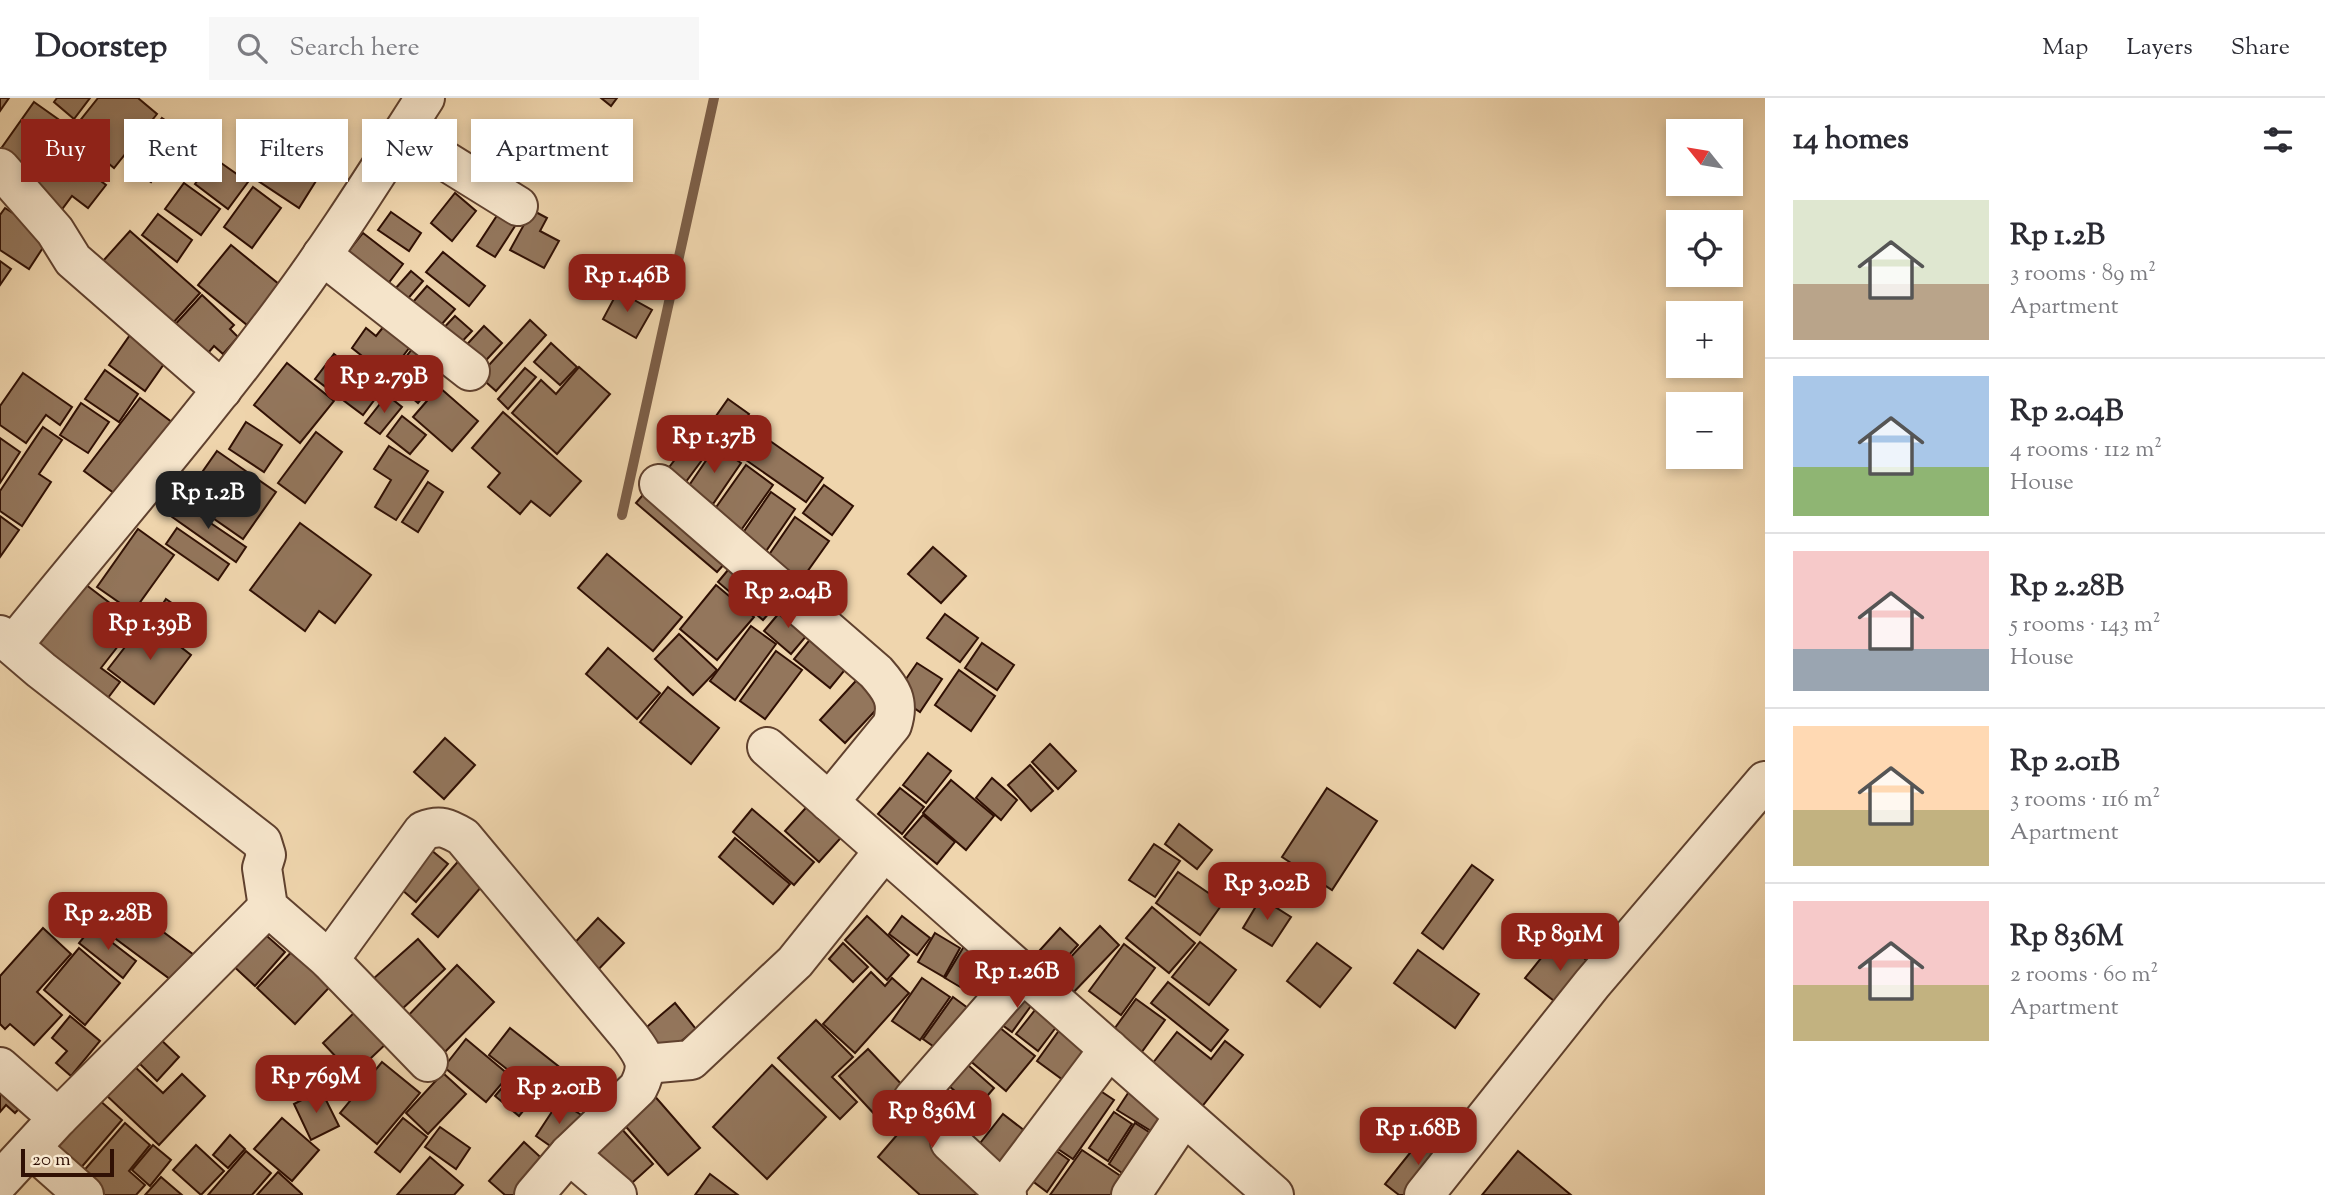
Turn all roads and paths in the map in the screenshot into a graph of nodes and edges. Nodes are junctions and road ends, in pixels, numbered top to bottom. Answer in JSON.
{"nodes":[{"id":1,"x":425,"y":98,"type":"edge"},
{"id":2,"x":412,"y":119,"type":"edge"},
{"id":3,"x":0,"y":168,"type":"edge"},
{"id":4,"x":457,"y":168,"type":"edge"},
{"id":5,"x":370,"y":182,"type":"edge"},
{"id":6,"x":518,"y":206,"type":"dead end"},
{"id":7,"x":322,"y":255,"type":"junction"},
{"id":8,"x":470,"y":371,"type":"dead end"},
{"id":9,"x":222,"y":390,"type":"junction"},
{"id":10,"x":659,"y":484,"type":"dead end"},
{"id":11,"x":6,"y":640,"type":"edge"},
{"id":12,"x":767,"y":747,"type":"dead end"},
{"id":13,"x":1765,"y":781,"type":"edge"},
{"id":14,"x":829,"y":802,"type":"junction"},
{"id":15,"x":884,"y":851,"type":"junction"},
{"id":16,"x":268,"y":906,"type":"junction"},
{"id":17,"x":329,"y":960,"type":"junction"},
{"id":18,"x":1023,"y":973,"type":"junction"},
{"id":19,"x":1109,"y":1049,"type":"junction"},
{"id":20,"x":428,"y":1062,"type":"dead end"},
{"id":21,"x":646,"y":1064,"type":"junction"},
{"id":22,"x":0,"y":1067,"type":"edge"},
{"id":23,"x":913,"y":1099,"type":"dead end"},
{"id":24,"x":1184,"y":1116,"type":"junction"},
{"id":25,"x":58,"y":1118,"type":"junction"},
{"id":26,"x":950,"y":1142,"type":"dead end"},
{"id":27,"x":31,"y":1147,"type":"junction"},
{"id":28,"x":569,"y":1154,"type":"junction"},
{"id":29,"x":0,"y":1181,"type":"edge"},
{"id":30,"x":1004,"y":1193,"type":"edge"},
{"id":31,"x":84,"y":1195,"type":"edge"},
{"id":32,"x":534,"y":1195,"type":"edge"},
{"id":33,"x":617,"y":1195,"type":"edge"},
{"id":34,"x":1131,"y":1195,"type":"edge"},
{"id":35,"x":1275,"y":1195,"type":"edge"},
{"id":36,"x":1424,"y":1195,"type":"edge"}],
"edges":[{"from":1,"to":2,"type":"street"},
{"from":3,"to":9,"type":"street"},
{"from":4,"to":6,"type":"street"},
{"from":5,"to":7,"type":"street"},
{"from":7,"to":8,"type":"street"},
{"from":7,"to":9,"type":"street"},
{"from":9,"to":11,"type":"street"},
{"from":10,"to":14,"type":"street"},
{"from":11,"to":16,"type":"street"},
{"from":12,"to":14,"type":"street"},
{"from":13,"to":36,"type":"street"},
{"from":14,"to":15,"type":"street"},
{"from":15,"to":18,"type":"street"},
{"from":15,"to":21,"type":"street"},
{"from":16,"to":17,"type":"street"},
{"from":16,"to":25,"type":"street"},
{"from":17,"to":20,"type":"street"},
{"from":17,"to":21,"type":"street"},
{"from":18,"to":19,"type":"street"},
{"from":18,"to":23,"type":"street"},
{"from":19,"to":24,"type":"street"},
{"from":19,"to":30,"type":"street"},
{"from":21,"to":28,"type":"street"},
{"from":22,"to":25,"type":"street"},
{"from":24,"to":34,"type":"street"},
{"from":24,"to":35,"type":"street"},
{"from":25,"to":27,"type":"street"},
{"from":26,"to":30,"type":"street"},
{"from":27,"to":29,"type":"street"},
{"from":27,"to":31,"type":"street"},
{"from":28,"to":32,"type":"street"},
{"from":28,"to":33,"type":"street"}]}
